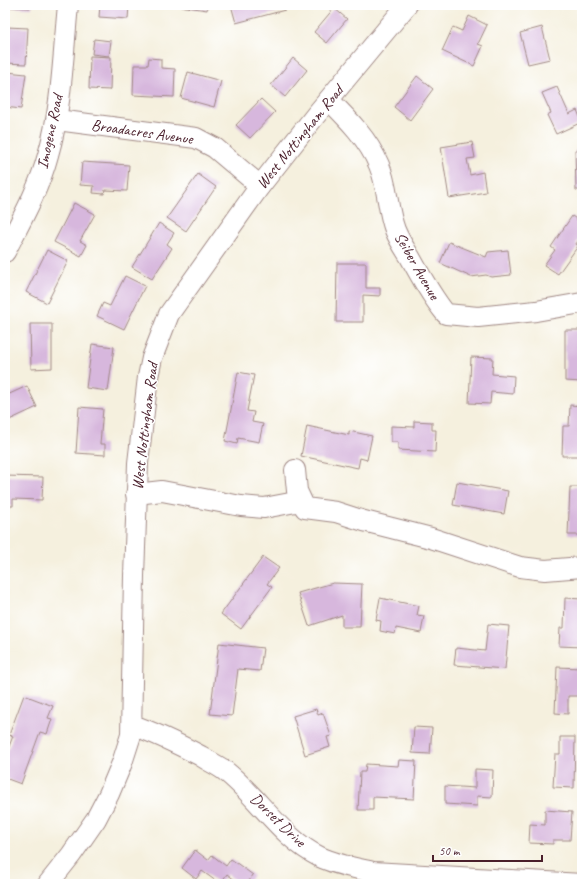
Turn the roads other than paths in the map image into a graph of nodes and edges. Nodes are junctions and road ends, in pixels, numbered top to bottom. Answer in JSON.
{"nodes":[{"id":1,"x":68,"y":5,"type":"edge"},
{"id":2,"x":407,"y":5,"type":"edge"},
{"id":3,"x":329,"y":100,"type":"junction"},
{"id":4,"x":56,"y":120,"type":"junction"},
{"id":5,"x":260,"y":186,"type":"junction"},
{"id":6,"x":5,"y":252,"type":"edge"},
{"id":7,"x":582,"y":303,"type":"edge"},
{"id":8,"x":295,"y":470,"type":"dead end"},
{"id":9,"x":136,"y":494,"type":"junction"},
{"id":10,"x":301,"y":501,"type":"junction"},
{"id":11,"x":582,"y":567,"type":"edge"},
{"id":12,"x":132,"y":725,"type":"junction"},
{"id":13,"x":48,"y":884,"type":"edge"},
{"id":14,"x":582,"y":884,"type":"edge"}],
"edges":[{"from":1,"to":4,"type":"street","name":"Imogene Road"},
{"from":2,"to":3,"type":"street","name":"West Nottingham Road"},
{"from":3,"to":5,"type":"street","name":"West Nottingham Road"},
{"from":3,"to":7,"type":"street","name":"Seiber Avenue"},
{"from":4,"to":5,"type":"street","name":"Broadacres Avenue"},
{"from":4,"to":6,"type":"street","name":"Imogene Road"},
{"from":5,"to":9,"type":"street","name":"West Nottingham Road"},
{"from":8,"to":10,"type":"street"},
{"from":9,"to":10,"type":"street"},
{"from":9,"to":12,"type":"street","name":"West Nottingham Road"},
{"from":10,"to":11,"type":"street"},
{"from":12,"to":13,"type":"street","name":"West Nottingham Road"},
{"from":12,"to":14,"type":"street","name":"Dorset Drive"}]}
